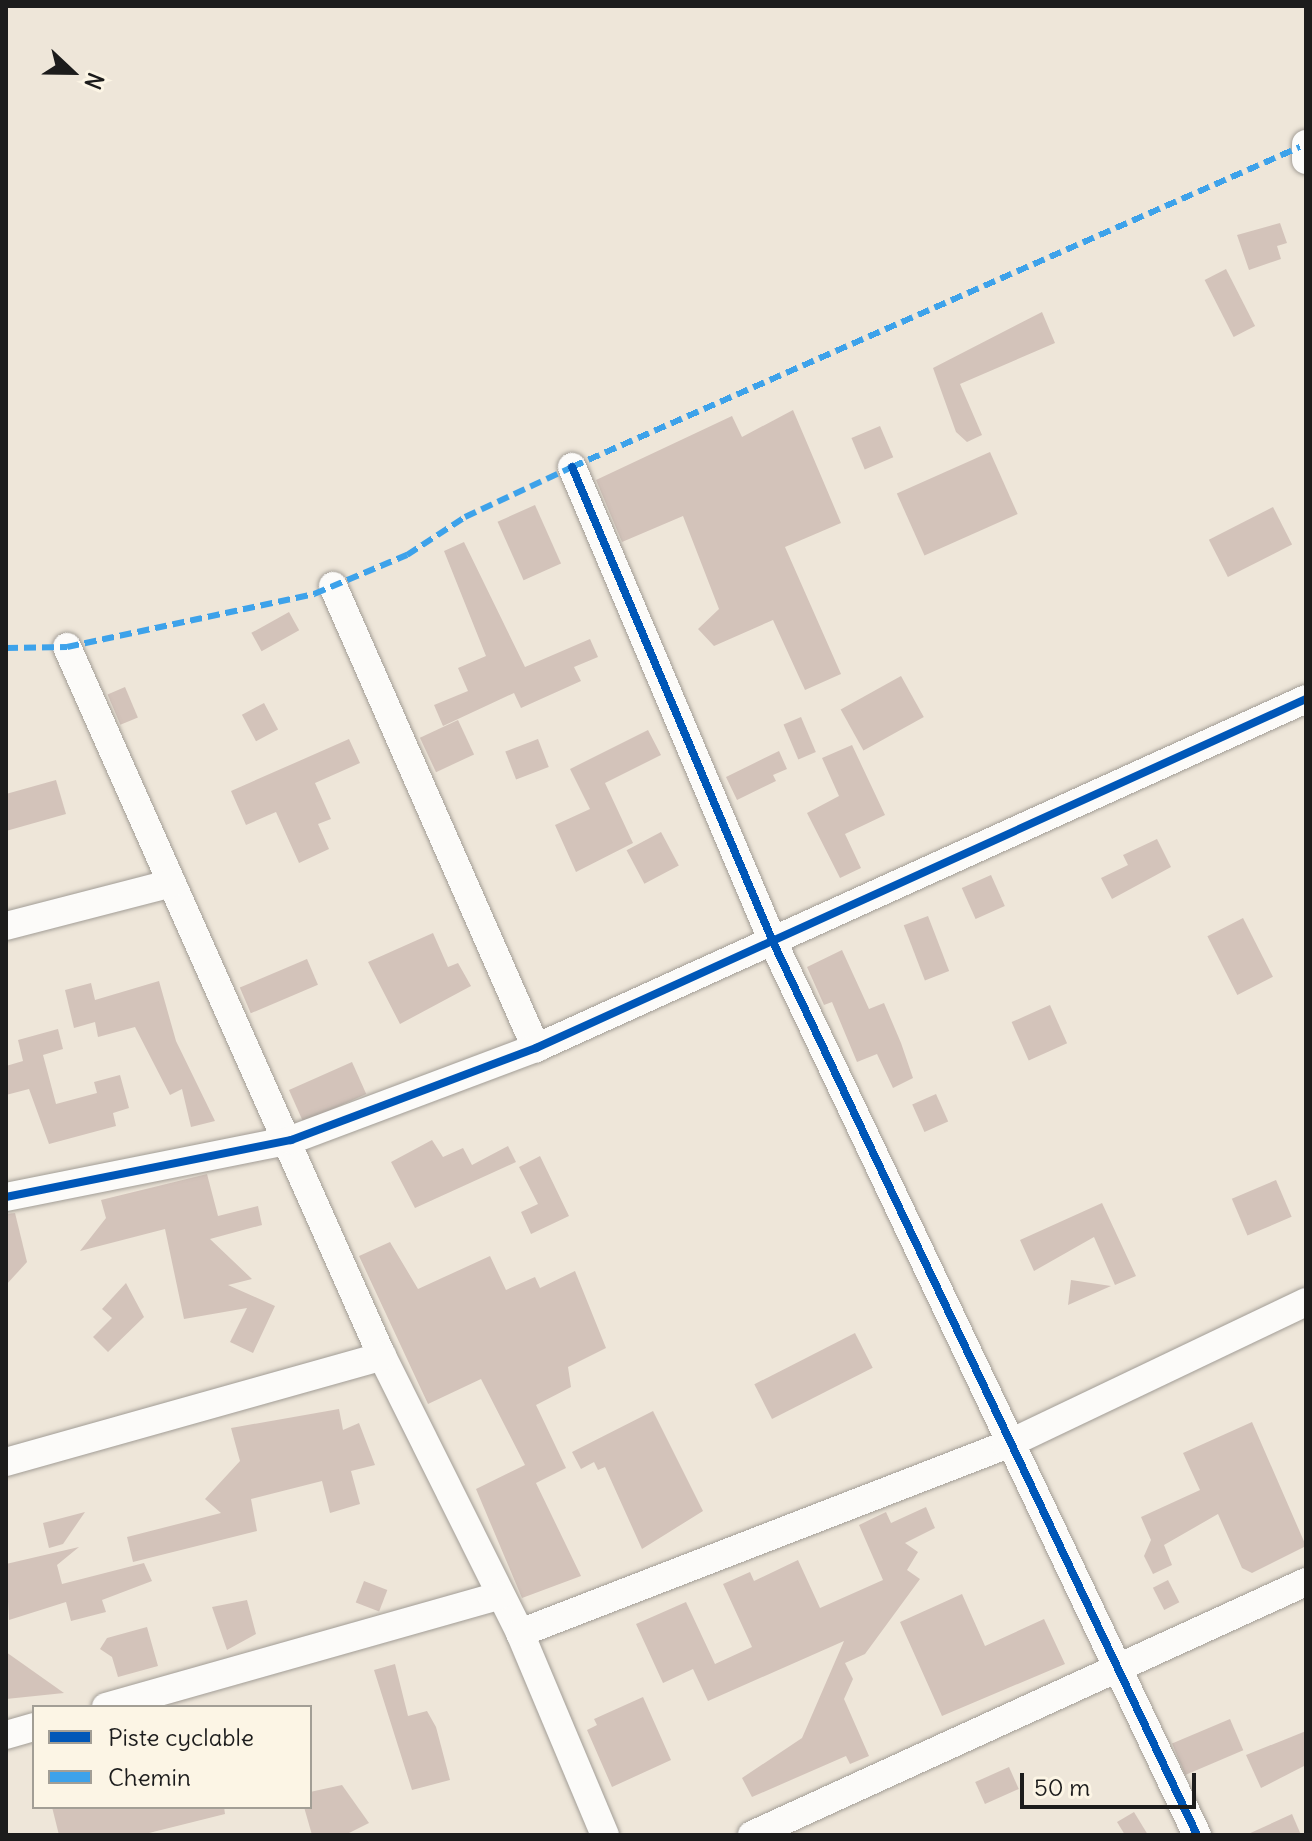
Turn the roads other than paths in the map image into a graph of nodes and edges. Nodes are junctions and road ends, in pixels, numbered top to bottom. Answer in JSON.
{"nodes":[{"id":1,"x":1306,"y":144,"type":"edge"},
{"id":2,"x":1306,"y":160,"type":"edge"},
{"id":3,"x":572,"y":467,"type":"dead end"},
{"id":4,"x":333,"y":586,"type":"dead end"},
{"id":5,"x":67,"y":647,"type":"dead end"},
{"id":6,"x":1306,"y":699,"type":"edge"},
{"id":7,"x":172,"y":883,"type":"junction"},
{"id":8,"x":6,"y":926,"type":"edge"},
{"id":9,"x":773,"y":942,"type":"junction"},
{"id":10,"x":536,"y":1048,"type":"junction"},
{"id":11,"x":291,"y":1140,"type":"junction"},
{"id":12,"x":6,"y":1197,"type":"edge"},
{"id":13,"x":1306,"y":1302,"type":"edge"},
{"id":14,"x":382,"y":1356,"type":"junction"},
{"id":15,"x":1006,"y":1445,"type":"junction"},
{"id":16,"x":6,"y":1462,"type":"edge"},
{"id":17,"x":1306,"y":1582,"type":"edge"},
{"id":18,"x":499,"y":1596,"type":"junction"},
{"id":19,"x":520,"y":1633,"type":"junction"},
{"id":20,"x":1123,"y":1669,"type":"junction"},
{"id":21,"x":113,"y":1705,"type":"edge"},
{"id":22,"x":32,"y":1728,"type":"edge"},
{"id":23,"x":6,"y":1735,"type":"edge"},
{"id":24,"x":605,"y":1835,"type":"edge"},
{"id":25,"x":752,"y":1835,"type":"edge"},
{"id":26,"x":1197,"y":1835,"type":"edge"}],
"edges":[{"from":1,"to":2,"type":"street"},
{"from":3,"to":9,"type":"street"},
{"from":4,"to":10,"type":"street"},
{"from":5,"to":7,"type":"street"},
{"from":6,"to":9,"type":"street"},
{"from":7,"to":8,"type":"street"},
{"from":7,"to":11,"type":"street"},
{"from":9,"to":10,"type":"street"},
{"from":9,"to":15,"type":"street"},
{"from":10,"to":11,"type":"street"},
{"from":11,"to":12,"type":"street"},
{"from":11,"to":14,"type":"street"},
{"from":13,"to":15,"type":"street"},
{"from":14,"to":16,"type":"street"},
{"from":14,"to":18,"type":"street"},
{"from":15,"to":19,"type":"street"},
{"from":15,"to":20,"type":"street"},
{"from":17,"to":20,"type":"street"},
{"from":18,"to":19,"type":"street"},
{"from":18,"to":21,"type":"street"},
{"from":19,"to":24,"type":"street"},
{"from":20,"to":25,"type":"street"},
{"from":20,"to":26,"type":"street"},
{"from":22,"to":23,"type":"street"}]}
